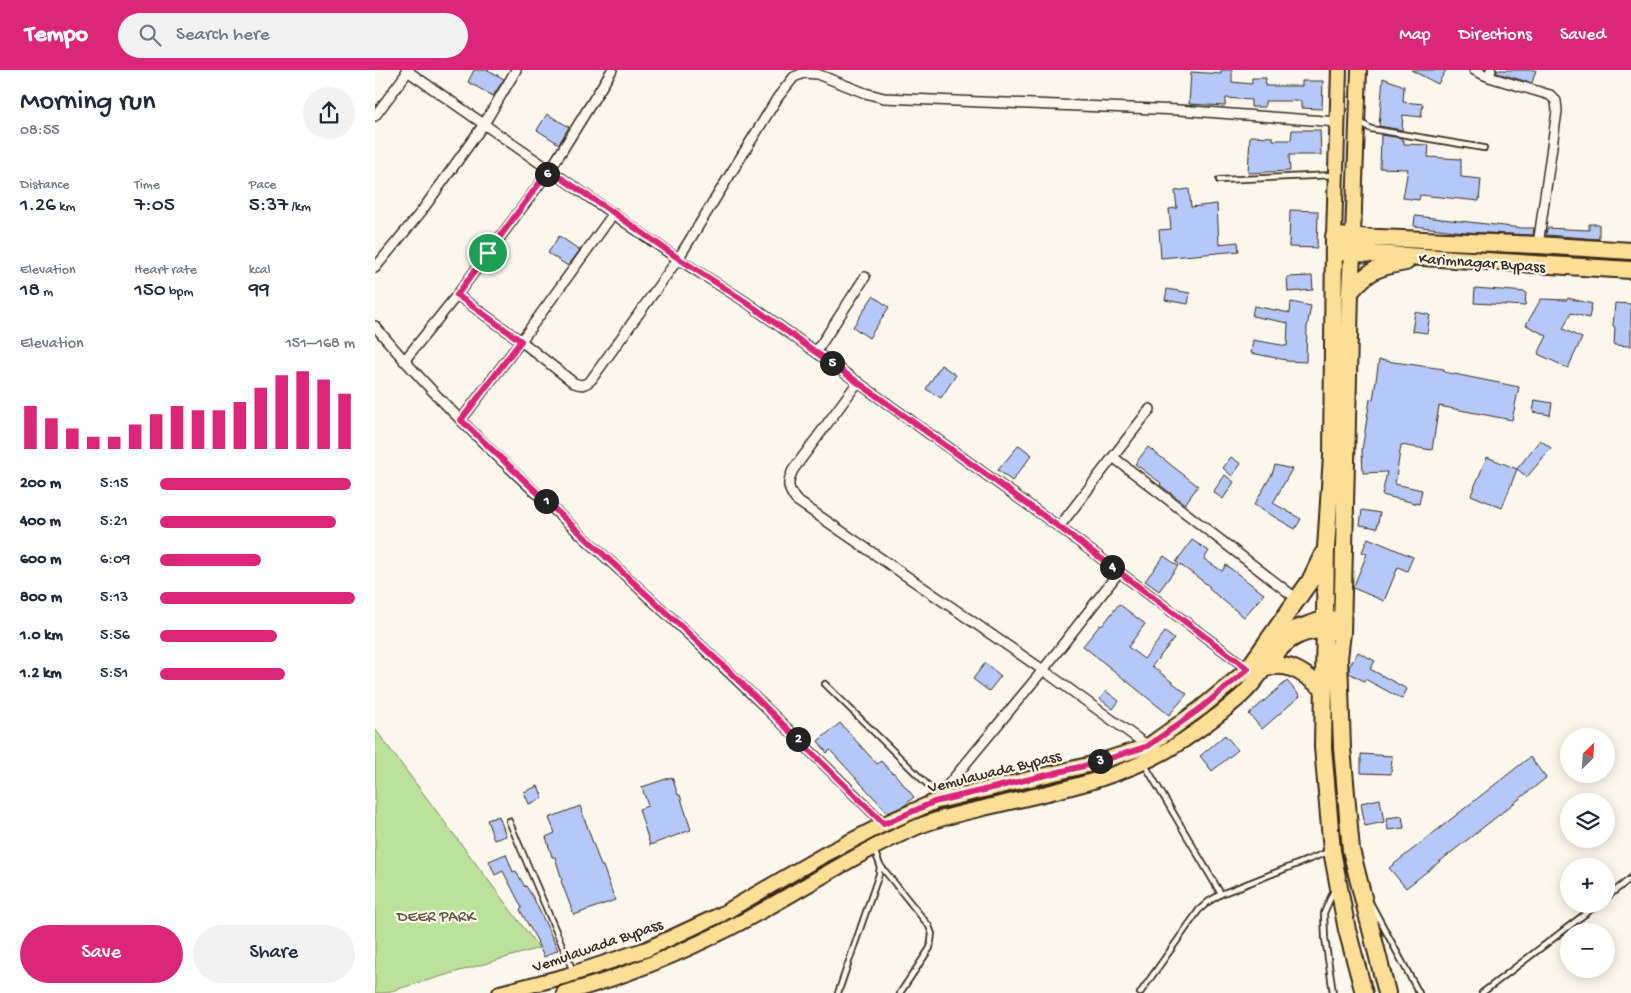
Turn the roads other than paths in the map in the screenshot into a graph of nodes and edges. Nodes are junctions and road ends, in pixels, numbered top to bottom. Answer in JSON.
{"nodes":[{"id":1,"x":407,"y":70,"type":"edge"},
{"id":2,"x":516,"y":70,"type":"edge"},
{"id":3,"x":612,"y":70,"type":"edge"},
{"id":4,"x":1339,"y":70,"type":"edge"},
{"id":5,"x":1359,"y":70,"type":"edge"},
{"id":6,"x":1475,"y":70,"type":"edge"},
{"id":7,"x":818,"y":72,"type":"edge"},
{"id":8,"x":1490,"y":74,"type":"edge"},
{"id":9,"x":375,"y":116,"type":"edge"},
{"id":10,"x":1357,"y":120,"type":"junction"},
{"id":11,"x":1338,"y":122,"type":"junction"},
{"id":12,"x":484,"y":124,"type":"junction"},
{"id":13,"x":1484,"y":148,"type":"dead end"},
{"id":14,"x":549,"y":170,"type":"junction"},
{"id":15,"x":1336,"y":175,"type":"junction"},
{"id":16,"x":1219,"y":180,"type":"dead end"},
{"id":17,"x":614,"y":213,"type":"junction"},
{"id":18,"x":1334,"y":236,"type":"junction"},
{"id":19,"x":1352,"y":244,"type":"junction"},
{"id":20,"x":1538,"y":245,"type":"junction"},
{"id":21,"x":1631,"y":251,"type":"edge"},
{"id":22,"x":1334,"y":252,"type":"junction"},
{"id":23,"x":678,"y":258,"type":"junction"},
{"id":24,"x":1438,"y":258,"type":"junction"},
{"id":25,"x":375,"y":268,"type":"edge"},
{"id":26,"x":1631,"y":270,"type":"edge"},
{"id":27,"x":865,"y":277,"type":"dead end"},
{"id":28,"x":1350,"y":292,"type":"junction"},
{"id":29,"x":457,"y":295,"type":"junction"},
{"id":30,"x":375,"y":326,"type":"edge"},
{"id":31,"x":521,"y":341,"type":"junction"},
{"id":32,"x":816,"y":352,"type":"junction"},
{"id":33,"x":405,"y":362,"type":"junction"},
{"id":34,"x":859,"y":382,"type":"junction"},
{"id":35,"x":1150,"y":409,"type":"dead end"},
{"id":36,"x":461,"y":420,"type":"junction"},
{"id":37,"x":1113,"y":457,"type":"junction"},
{"id":38,"x":1059,"y":527,"type":"junction"},
{"id":39,"x":1326,"y":548,"type":"junction"},
{"id":40,"x":1119,"y":572,"type":"junction"},
{"id":41,"x":1297,"y":599,"type":"junction"},
{"id":42,"x":1325,"y":624,"type":"junction"},
{"id":43,"x":1342,"y":626,"type":"junction"},
{"id":44,"x":1265,"y":668,"type":"junction"},
{"id":45,"x":1248,"y":669,"type":"junction"},
{"id":46,"x":1043,"y":670,"type":"junction"},
{"id":47,"x":825,"y":684,"type":"dead end"},
{"id":48,"x":1324,"y":689,"type":"junction"},
{"id":49,"x":1148,"y":746,"type":"junction"},
{"id":50,"x":1144,"y":764,"type":"junction"},
{"id":51,"x":936,"y":799,"type":"junction"},
{"id":52,"x":509,"y":821,"type":"dead end"},
{"id":53,"x":884,"y":824,"type":"junction"},
{"id":54,"x":873,"y":848,"type":"junction"},
{"id":55,"x":1332,"y":851,"type":"junction"},
{"id":56,"x":880,"y":865,"type":"junction"},
{"id":57,"x":1358,"y":878,"type":"junction"},
{"id":58,"x":1631,"y":878,"type":"edge"},
{"id":59,"x":1338,"y":881,"type":"junction"},
{"id":60,"x":1615,"y":891,"type":"edge"},
{"id":61,"x":1221,"y":894,"type":"junction"},
{"id":62,"x":1586,"y":913,"type":"edge"},
{"id":63,"x":574,"y":973,"type":"junction"},
{"id":64,"x":500,"y":993,"type":"edge"},
{"id":65,"x":564,"y":993,"type":"edge"},
{"id":66,"x":838,"y":993,"type":"edge"},
{"id":67,"x":900,"y":993,"type":"edge"},
{"id":68,"x":1140,"y":993,"type":"edge"},
{"id":69,"x":1333,"y":993,"type":"edge"},
{"id":70,"x":1363,"y":993,"type":"edge"},
{"id":71,"x":1387,"y":993,"type":"edge"},
{"id":72,"x":1419,"y":993,"type":"edge"},
{"id":73,"x":1482,"y":993,"type":"edge"}],
"edges":[{"from":1,"to":9,"type":"street"},
{"from":1,"to":12,"type":"street"},
{"from":2,"to":12,"type":"street"},
{"from":3,"to":14,"type":"street"},
{"from":4,"to":11,"type":"main road"},
{"from":5,"to":10,"type":"main road"},
{"from":6,"to":8,"type":"street"},
{"from":7,"to":11,"type":"street"},
{"from":7,"to":23,"type":"street"},
{"from":8,"to":20,"type":"street"},
{"from":10,"to":13,"type":"lane"},
{"from":10,"to":19,"type":"main road"},
{"from":11,"to":15,"type":"main road"},
{"from":12,"to":14,"type":"street"},
{"from":12,"to":25,"type":"street"},
{"from":14,"to":17,"type":"street"},
{"from":14,"to":29,"type":"street"},
{"from":15,"to":16,"type":"lane"},
{"from":15,"to":18,"type":"main road"},
{"from":17,"to":23,"type":"street"},
{"from":17,"to":31,"type":"street"},
{"from":18,"to":19,"type":"highway"},
{"from":18,"to":22,"type":"highway"},
{"from":19,"to":20,"type":"highway","name":"Karimnagar Bypass"},
{"from":19,"to":22,"type":"highway","name":"Karimnagar Bypass"},
{"from":19,"to":24,"type":"highway","name":"Karimnagar Bypass"},
{"from":19,"to":28,"type":"highway"},
{"from":20,"to":21,"type":"highway","name":"Karimnagar Bypass"},
{"from":22,"to":39,"type":"highway"},
{"from":23,"to":31,"type":"street"},
{"from":23,"to":32,"type":"street"},
{"from":24,"to":26,"type":"highway","name":"Karimnagar Bypass"},
{"from":24,"to":28,"type":"highway"},
{"from":27,"to":32,"type":"street"},
{"from":28,"to":43,"type":"highway"},
{"from":29,"to":31,"type":"street"},
{"from":29,"to":33,"type":"street"},
{"from":30,"to":33,"type":"street"},
{"from":31,"to":36,"type":"street"},
{"from":32,"to":34,"type":"street"},
{"from":33,"to":36,"type":"street"},
{"from":34,"to":38,"type":"street"},
{"from":34,"to":46,"type":"street"},
{"from":35,"to":37,"type":"street"},
{"from":36,"to":53,"type":"street"},
{"from":37,"to":38,"type":"street"},
{"from":37,"to":41,"type":"street"},
{"from":38,"to":40,"type":"street"},
{"from":39,"to":41,"type":"highway"},
{"from":39,"to":42,"type":"highway"},
{"from":40,"to":45,"type":"street"},
{"from":40,"to":46,"type":"street"},
{"from":41,"to":45,"type":"highway"},
{"from":42,"to":43,"type":"main road","name":"Vemulawada Bypass"},
{"from":42,"to":44,"type":"main road","name":"Vemulawada Bypass"},
{"from":42,"to":45,"type":"main road","name":"Vemulawada Bypass"},
{"from":42,"to":48,"type":"highway"},
{"from":43,"to":57,"type":"highway"},
{"from":44,"to":48,"type":"highway"},
{"from":44,"to":50,"type":"main road","name":"Vemulawada Bypass"},
{"from":45,"to":49,"type":"main road","name":"Vemulawada Bypass"},
{"from":46,"to":49,"type":"street"},
{"from":46,"to":51,"type":"street"},
{"from":47,"to":51,"type":"lane"},
{"from":48,"to":55,"type":"highway"},
{"from":49,"to":51,"type":"main road","name":"Vemulawada Bypass"},
{"from":50,"to":54,"type":"main road","name":"Vemulawada Bypass"},
{"from":50,"to":61,"type":"lane"},
{"from":51,"to":53,"type":"main road","name":"Vemulawada Bypass"},
{"from":52,"to":63,"type":"lane"},
{"from":53,"to":63,"type":"main road","name":"Vemulawada Bypass"},
{"from":54,"to":56,"type":"lane"},
{"from":54,"to":65,"type":"main road","name":"Vemulawada Bypass"},
{"from":55,"to":59,"type":"highway"},
{"from":55,"to":61,"type":"lane"},
{"from":56,"to":66,"type":"lane"},
{"from":56,"to":67,"type":"lane"},
{"from":57,"to":71,"type":"highway"},
{"from":57,"to":72,"type":"lane"},
{"from":58,"to":60,"type":"lane"},
{"from":59,"to":69,"type":"lane"},
{"from":59,"to":70,"type":"highway"},
{"from":61,"to":68,"type":"lane"},
{"from":62,"to":73,"type":"lane"},
{"from":63,"to":64,"type":"main road","name":"Vemulawada Bypass"}]}
